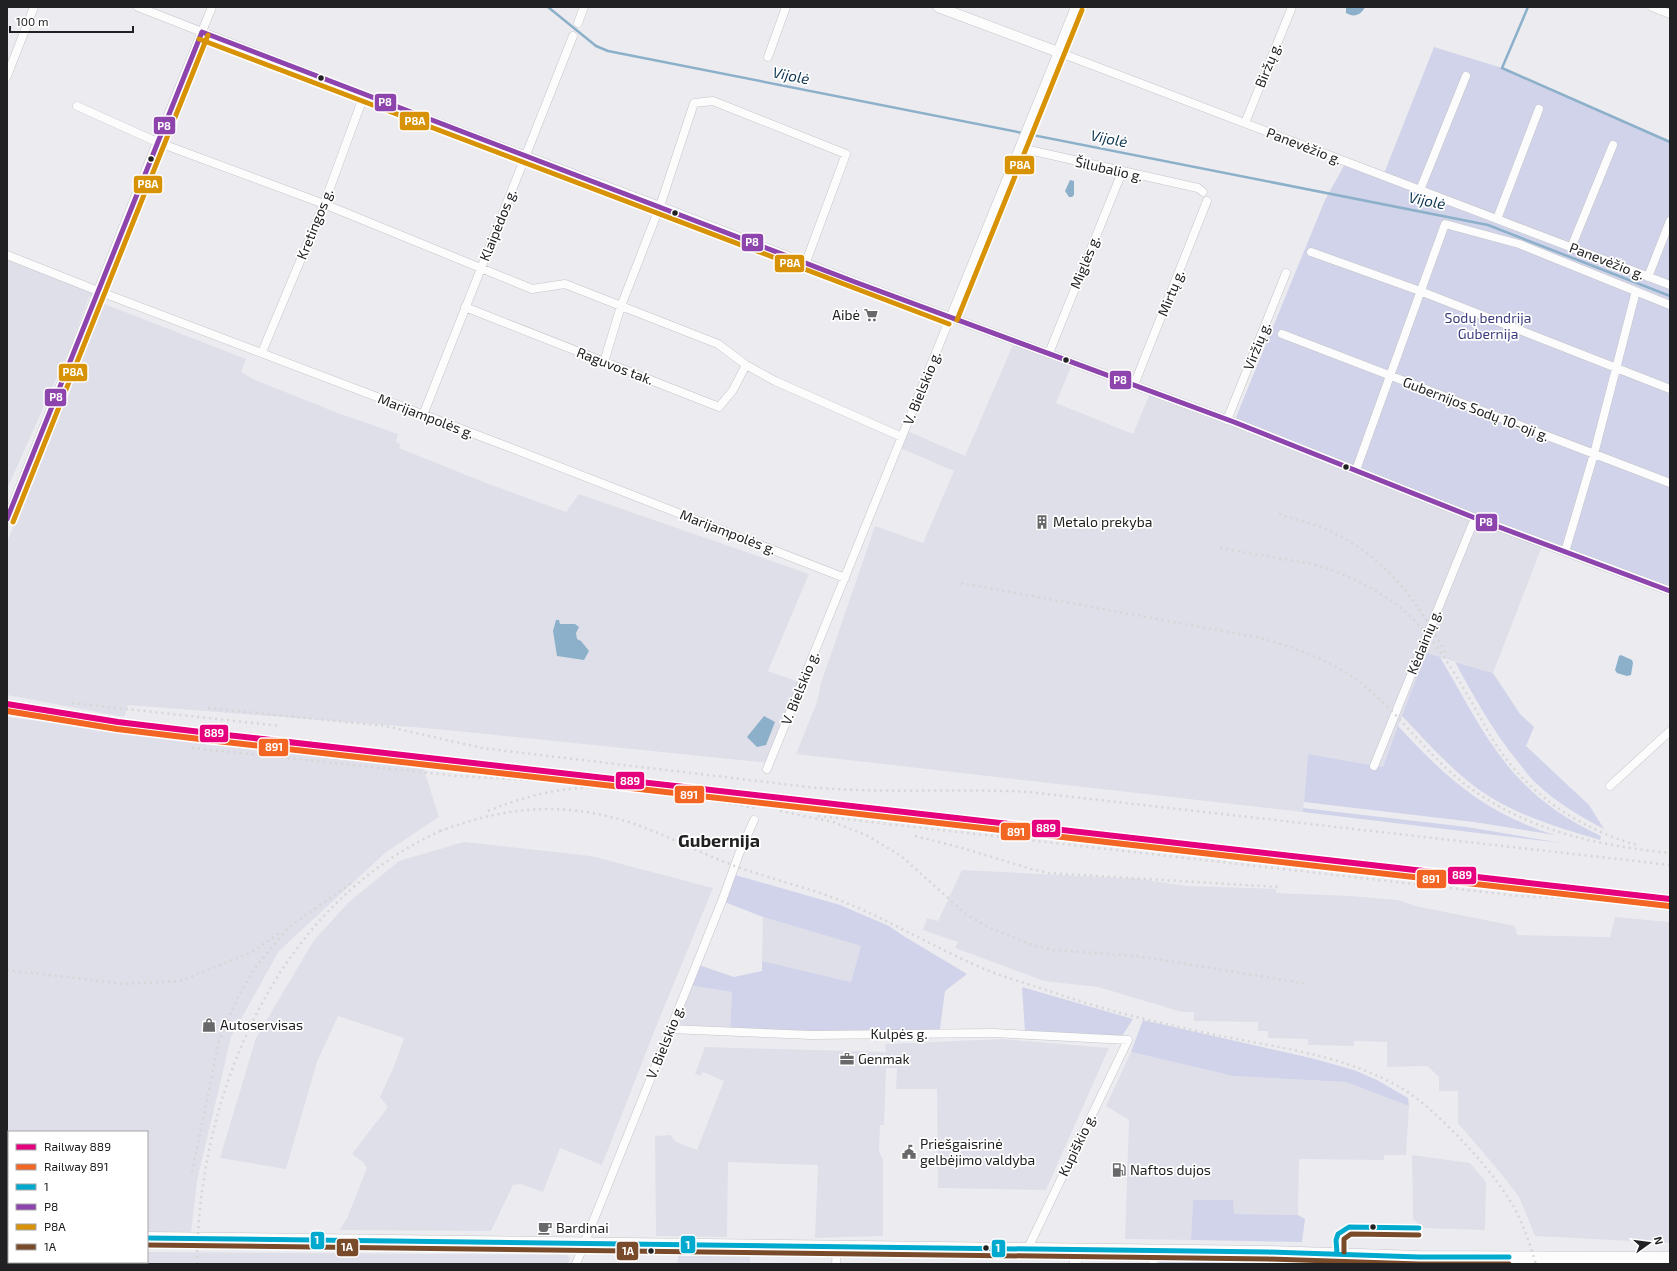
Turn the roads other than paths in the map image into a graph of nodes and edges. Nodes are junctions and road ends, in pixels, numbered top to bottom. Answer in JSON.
{"nodes":[{"id":1,"x":34,"y":7,"type":"edge"},
{"id":2,"x":138,"y":7,"type":"edge"},
{"id":3,"x":212,"y":7,"type":"edge"},
{"id":4,"x":584,"y":7,"type":"edge"},
{"id":5,"x":786,"y":7,"type":"edge"},
{"id":6,"x":938,"y":7,"type":"edge"},
{"id":7,"x":1076,"y":7,"type":"edge"},
{"id":8,"x":1292,"y":7,"type":"edge"},
{"id":9,"x":1652,"y":7,"type":"edge"},
{"id":10,"x":1670,"y":14,"type":"edge"},
{"id":11,"x":578,"y":23,"type":"dead end"},
{"id":12,"x":202,"y":32,"type":"junction"},
{"id":13,"x":573,"y":36,"type":"dead end"},
{"id":14,"x":1058,"y":52,"type":"junction"},
{"id":15,"x":768,"y":58,"type":"dead end"},
{"id":16,"x":7,"y":76,"type":"edge"},
{"id":17,"x":1466,"y":76,"type":"dead end"},
{"id":18,"x":364,"y":96,"type":"junction"},
{"id":19,"x":77,"y":106,"type":"dead end"},
{"id":20,"x":1539,"y":110,"type":"dead end"},
{"id":21,"x":1245,"y":123,"type":"junction"},
{"id":22,"x":157,"y":142,"type":"junction"},
{"id":23,"x":1613,"y":145,"type":"dead end"},
{"id":24,"x":1020,"y":148,"type":"junction"},
{"id":25,"x":525,"y":156,"type":"junction"},
{"id":26,"x":1122,"y":172,"type":"junction"},
{"id":27,"x":1200,"y":190,"type":"dead end"},
{"id":28,"x":1420,"y":190,"type":"junction"},
{"id":29,"x":1207,"y":201,"type":"dead end"},
{"id":30,"x":324,"y":204,"type":"junction"},
{"id":31,"x":660,"y":206,"type":"junction"},
{"id":32,"x":1497,"y":219,"type":"junction"},
{"id":33,"x":1670,"y":221,"type":"edge"},
{"id":34,"x":1571,"y":248,"type":"junction"},
{"id":35,"x":1311,"y":252,"type":"dead end"},
{"id":36,"x":7,"y":255,"type":"edge"},
{"id":37,"x":806,"y":262,"type":"junction"},
{"id":38,"x":480,"y":268,"type":"junction"},
{"id":39,"x":1286,"y":273,"type":"dead end"},
{"id":40,"x":1648,"y":277,"type":"junction"},
{"id":41,"x":1670,"y":285,"type":"edge"},
{"id":42,"x":98,"y":291,"type":"junction"},
{"id":43,"x":1420,"y":291,"type":"junction"},
{"id":44,"x":1636,"y":291,"type":"junction"},
{"id":45,"x":1670,"y":305,"type":"edge"},
{"id":46,"x":621,"y":306,"type":"junction"},
{"id":47,"x":465,"y":307,"type":"junction"},
{"id":48,"x":951,"y":317,"type":"junction"},
{"id":49,"x":1282,"y":334,"type":"dead end"},
{"id":50,"x":262,"y":352,"type":"junction"},
{"id":51,"x":1049,"y":353,"type":"junction"},
{"id":52,"x":604,"y":362,"type":"junction"},
{"id":53,"x":746,"y":365,"type":"junction"},
{"id":54,"x":1615,"y":368,"type":"junction"},
{"id":55,"x":1389,"y":375,"type":"junction"},
{"id":56,"x":1134,"y":385,"type":"junction"},
{"id":57,"x":1670,"y":389,"type":"edge"},
{"id":58,"x":423,"y":415,"type":"junction"},
{"id":59,"x":1227,"y":420,"type":"junction"},
{"id":60,"x":902,"y":437,"type":"junction"},
{"id":61,"x":1594,"y":454,"type":"junction"},
{"id":62,"x":1356,"y":470,"type":"junction"},
{"id":63,"x":1670,"y":483,"type":"edge"},
{"id":64,"x":7,"y":518,"type":"edge"},
{"id":65,"x":1475,"y":518,"type":"junction"},
{"id":66,"x":1565,"y":552,"type":"junction"},
{"id":67,"x":845,"y":578,"type":"junction"},
{"id":68,"x":1670,"y":591,"type":"edge"},
{"id":69,"x":1670,"y":732,"type":"edge"},
{"id":70,"x":1374,"y":766,"type":"dead end"},
{"id":71,"x":767,"y":769,"type":"dead end"},
{"id":72,"x":1610,"y":786,"type":"dead end"},
{"id":73,"x":754,"y":820,"type":"dead end"},
{"id":74,"x":670,"y":1030,"type":"junction"},
{"id":75,"x":1128,"y":1040,"type":"joint"},
{"id":76,"x":148,"y":1238,"type":"edge"},
{"id":77,"x":584,"y":1243,"type":"junction"},
{"id":78,"x":837,"y":1247,"type":"junction"},
{"id":79,"x":1027,"y":1250,"type":"junction"},
{"id":80,"x":1077,"y":1251,"type":"junction"},
{"id":81,"x":1154,"y":1251,"type":"junction"},
{"id":82,"x":1670,"y":1258,"type":"edge"},
{"id":83,"x":1509,"y":1261,"type":"edge"},
{"id":84,"x":576,"y":1264,"type":"edge"},
{"id":85,"x":836,"y":1264,"type":"edge"},
{"id":86,"x":1075,"y":1264,"type":"edge"},
{"id":87,"x":1153,"y":1264,"type":"edge"}],
"edges":[{"from":1,"to":16,"type":"street"},
{"from":2,"to":12,"type":"street"},
{"from":3,"to":12,"type":"street"},
{"from":4,"to":11,"type":"street"},
{"from":5,"to":15,"type":"street"},
{"from":6,"to":14,"type":"street","name":"Panevėžio g."},
{"from":7,"to":14,"type":"street","name":"V. Bielskio g."},
{"from":8,"to":21,"type":"street","name":"Biržų g."},
{"from":9,"to":10,"type":"street"},
{"from":12,"to":18,"type":"street"},
{"from":12,"to":22,"type":"street"},
{"from":13,"to":25,"type":"street","name":"Klaipėdos g."},
{"from":14,"to":21,"type":"street","name":"Panevėžio g."},
{"from":14,"to":24,"type":"street","name":"V. Bielskio g."},
{"from":17,"to":28,"type":"street"},
{"from":18,"to":25,"type":"street"},
{"from":18,"to":30,"type":"street","name":"Kretingos g."},
{"from":19,"to":22,"type":"street"},
{"from":20,"to":32,"type":"street"},
{"from":21,"to":28,"type":"street","name":"Panevėžio g."},
{"from":22,"to":30,"type":"street"},
{"from":22,"to":42,"type":"street"},
{"from":23,"to":34,"type":"street"},
{"from":24,"to":26,"type":"street","name":"Šilubalio g."},
{"from":24,"to":48,"type":"street","name":"V. Bielskio g."},
{"from":25,"to":31,"type":"street"},
{"from":25,"to":38,"type":"street","name":"Klaipėdos g."},
{"from":26,"to":27,"type":"street","name":"Šilubalio g."},
{"from":26,"to":51,"type":"street","name":"Miglės g."},
{"from":28,"to":32,"type":"street","name":"Panevėžio g."},
{"from":29,"to":56,"type":"street","name":"Mirtų g."},
{"from":30,"to":38,"type":"street"},
{"from":30,"to":50,"type":"street","name":"Kretingos g."},
{"from":31,"to":37,"type":"street"},
{"from":31,"to":37,"type":"street"},
{"from":31,"to":46,"type":"street"},
{"from":32,"to":34,"type":"street","name":"Panevėžio g."},
{"from":33,"to":40,"type":"street"},
{"from":34,"to":40,"type":"street","name":"Panevėžio g."},
{"from":35,"to":43,"type":"street"},
{"from":36,"to":42,"type":"street","name":"Marijampolės g."},
{"from":37,"to":48,"type":"street"},
{"from":38,"to":46,"type":"street"},
{"from":38,"to":47,"type":"street","name":"Klaipėdos g."},
{"from":39,"to":59,"type":"street","name":"Viržių g."},
{"from":40,"to":41,"type":"street","name":"Panevėžio g."},
{"from":42,"to":50,"type":"street","name":"Marijampolės g."},
{"from":42,"to":64,"type":"street"},
{"from":43,"to":44,"type":"street"},
{"from":43,"to":54,"type":"street"},
{"from":43,"to":55,"type":"street"},
{"from":44,"to":45,"type":"street"},
{"from":44,"to":54,"type":"street"},
{"from":46,"to":52,"type":"street"},
{"from":46,"to":53,"type":"street"},
{"from":47,"to":52,"type":"street","name":"Raguvos tak."},
{"from":47,"to":58,"type":"street","name":"Klaipėdos g."},
{"from":48,"to":51,"type":"street"},
{"from":48,"to":60,"type":"street","name":"V. Bielskio g."},
{"from":49,"to":55,"type":"street","name":"Gubernijos Sodų 10-oji g."},
{"from":50,"to":58,"type":"street","name":"Marijampolės g."},
{"from":51,"to":56,"type":"street"},
{"from":52,"to":53,"type":"street","name":"Raguvos tak."},
{"from":53,"to":60,"type":"street"},
{"from":54,"to":57,"type":"street"},
{"from":54,"to":61,"type":"street"},
{"from":55,"to":61,"type":"street","name":"Gubernijos Sodų 10-oji g."},
{"from":55,"to":62,"type":"street"},
{"from":56,"to":59,"type":"street"},
{"from":58,"to":67,"type":"street","name":"Marijampolės g."},
{"from":59,"to":62,"type":"street"},
{"from":60,"to":67,"type":"street","name":"V. Bielskio g."},
{"from":61,"to":63,"type":"street","name":"Gubernijos Sodų 10-oji g."},
{"from":61,"to":66,"type":"street"},
{"from":62,"to":65,"type":"street"},
{"from":65,"to":66,"type":"street"},
{"from":65,"to":70,"type":"street","name":"Kėdainių g."},
{"from":66,"to":68,"type":"street"},
{"from":67,"to":71,"type":"street","name":"V. Bielskio g."},
{"from":69,"to":72,"type":"street"},
{"from":73,"to":74,"type":"street","name":"V. Bielskio g."},
{"from":74,"to":75,"type":"street","name":"Kulpės g."},
{"from":74,"to":77,"type":"street","name":"V. Bielskio g."},
{"from":75,"to":79,"type":"street","name":"Kupiškio g."},
{"from":76,"to":77,"type":"main road"},
{"from":77,"to":78,"type":"main road"},
{"from":77,"to":84,"type":"street","name":"V. Bielskio g."},
{"from":78,"to":79,"type":"main road"},
{"from":78,"to":85,"type":"street"},
{"from":79,"to":80,"type":"main road"},
{"from":80,"to":81,"type":"main road"},
{"from":80,"to":86,"type":"main road"},
{"from":81,"to":83,"type":"main road"},
{"from":81,"to":87,"type":"street"},
{"from":82,"to":83,"type":"main road"}]}
